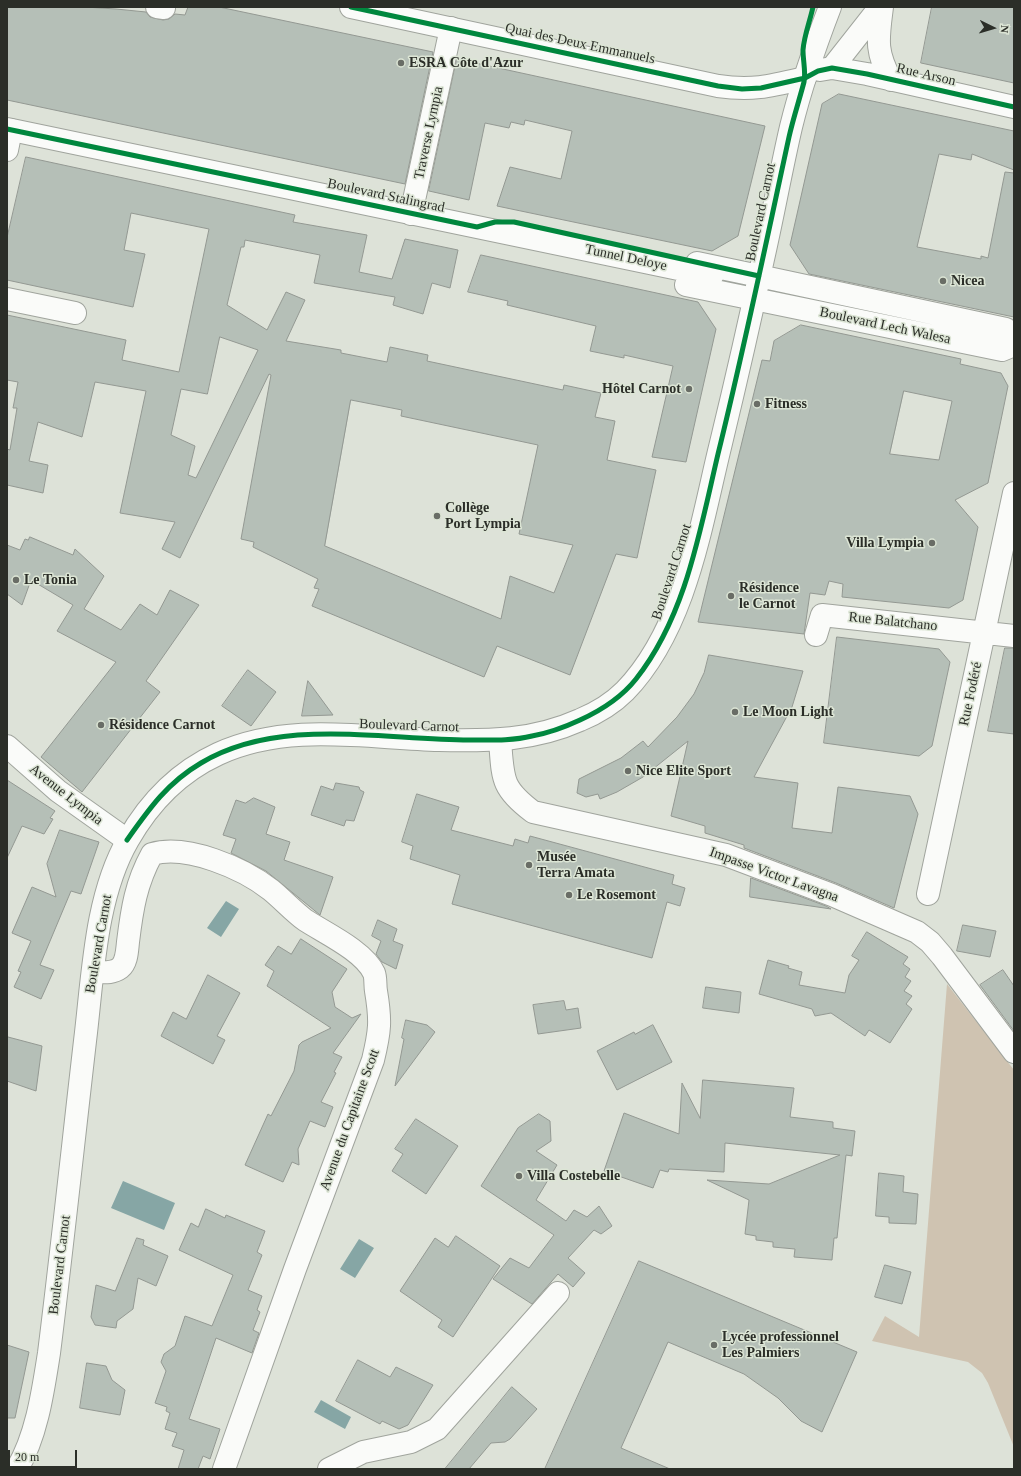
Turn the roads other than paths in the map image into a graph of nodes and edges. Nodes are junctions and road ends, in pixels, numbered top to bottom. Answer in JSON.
{"nodes":[{"id":1,"x":350,"y":7,"type":"edge"},
{"id":2,"x":830,"y":7,"type":"edge"},
{"id":3,"x":881,"y":7,"type":"edge"},
{"id":4,"x":451,"y":28,"type":"junction"},
{"id":5,"x":832,"y":68,"type":"junction"},
{"id":6,"x":805,"y":78,"type":"junction"},
{"id":7,"x":891,"y":80,"type":"junction"},
{"id":8,"x":1014,"y":107,"type":"edge"},
{"id":9,"x":8,"y":136,"type":"edge"},
{"id":10,"x":411,"y":214,"type":"junction"},
{"id":11,"x":477,"y":227,"type":"junction"},
{"id":12,"x":540,"y":240,"type":"joint"},
{"id":13,"x":712,"y":276,"type":"dead end"},
{"id":14,"x":760,"y":276,"type":"junction"},
{"id":15,"x":799,"y":294,"type":"dead end"},
{"id":16,"x":7,"y":299,"type":"edge"},
{"id":17,"x":754,"y":299,"type":"junction"},
{"id":18,"x":75,"y":313,"type":"dead end"},
{"id":19,"x":1014,"y":339,"type":"edge"},
{"id":20,"x":1014,"y":344,"type":"edge"},
{"id":21,"x":1014,"y":493,"type":"edge"},
{"id":22,"x":984,"y":632,"type":"junction"},
{"id":23,"x":816,"y":635,"type":"dead end"},
{"id":24,"x":1014,"y":636,"type":"edge"},
{"id":25,"x":500,"y":740,"type":"junction"},
{"id":26,"x":7,"y":746,"type":"edge"},
{"id":27,"x":127,"y":840,"type":"junction"},
{"id":28,"x":928,"y":894,"type":"dead end"},
{"id":29,"x":93,"y":972,"type":"junction"},
{"id":30,"x":1014,"y":1052,"type":"edge"},
{"id":31,"x":558,"y":1293,"type":"dead end"},
{"id":32,"x":17,"y":1469,"type":"edge"},
{"id":33,"x":224,"y":1469,"type":"edge"},
{"id":34,"x":329,"y":1469,"type":"edge"}],
"edges":[{"from":1,"to":4,"type":"street","name":"Quai des Deux Emmanuels"},
{"from":2,"to":6,"type":"street","name":"Boulevard Carnot"},
{"from":3,"to":5,"type":"street"},
{"from":3,"to":7,"type":"street"},
{"from":4,"to":6,"type":"street","name":"Quai des Deux Emmanuels"},
{"from":4,"to":10,"type":"street","name":"Traverse Lympia"},
{"from":5,"to":6,"type":"street","name":"Quai des Deux Emmanuels"},
{"from":5,"to":7,"type":"street","name":"Rue Arson"},
{"from":6,"to":14,"type":"street","name":"Boulevard Carnot"},
{"from":7,"to":8,"type":"street","name":"Rue Arson"},
{"from":9,"to":10,"type":"street","name":"Boulevard Stalingrad"},
{"from":10,"to":11,"type":"street","name":"Boulevard Stalingrad"},
{"from":11,"to":12,"type":"street","name":"Boulevard Stalingrad"},
{"from":11,"to":14,"type":"street","name":"Boulevard Stalingrad"},
{"from":11,"to":17,"type":"street","name":"Boulevard Stalingrad"},
{"from":12,"to":13,"type":"street","name":"Tunnel Deloye"},
{"from":14,"to":17,"type":"street","name":"Boulevard Carnot"},
{"from":14,"to":19,"type":"street","name":"Boulevard Lech Walesa"},
{"from":15,"to":20,"type":"street","name":"Boulevard Lech Walesa"},
{"from":16,"to":18,"type":"street"},
{"from":17,"to":20,"type":"street","name":"Boulevard Lech Walesa"},
{"from":17,"to":25,"type":"street","name":"Boulevard Carnot"},
{"from":21,"to":22,"type":"street","name":"Rue Fodéré"},
{"from":22,"to":23,"type":"street","name":"Rue Balatchano"},
{"from":22,"to":24,"type":"street"},
{"from":22,"to":28,"type":"street","name":"Rue Fodéré"},
{"from":25,"to":27,"type":"street","name":"Boulevard Carnot"},
{"from":25,"to":30,"type":"street","name":"Impasse Victor Lavagna"},
{"from":26,"to":27,"type":"street","name":"Avenue Lympia"},
{"from":27,"to":29,"type":"street","name":"Boulevard Carnot"},
{"from":29,"to":32,"type":"street","name":"Boulevard Carnot"},
{"from":29,"to":33,"type":"street","name":"Avenue du Capitaine Scott"},
{"from":31,"to":34,"type":"street"}]}
